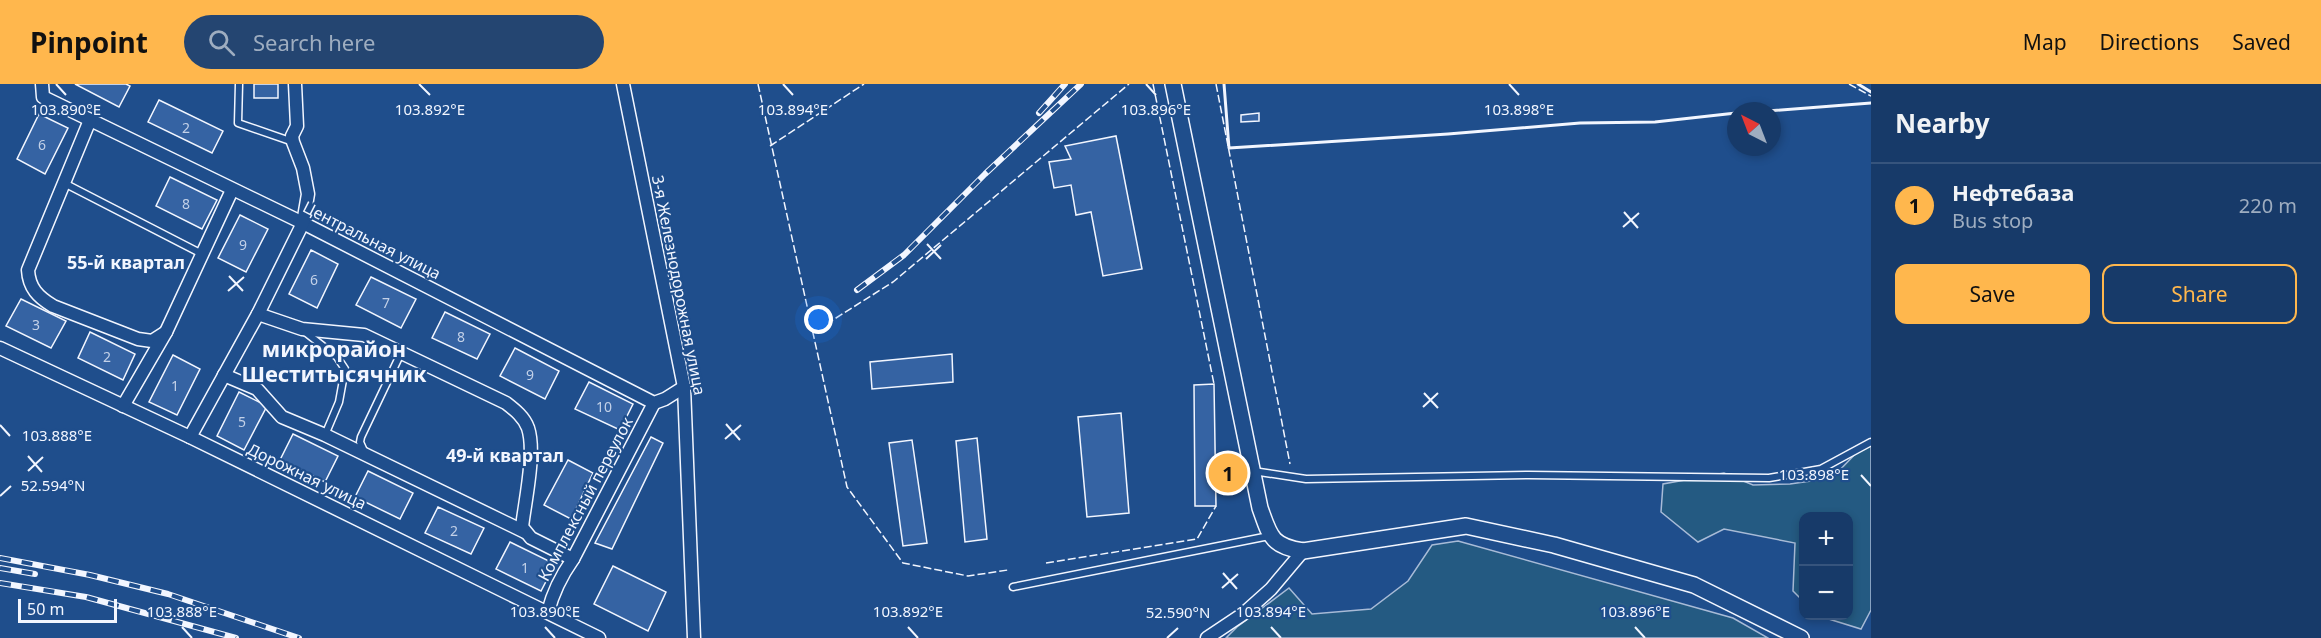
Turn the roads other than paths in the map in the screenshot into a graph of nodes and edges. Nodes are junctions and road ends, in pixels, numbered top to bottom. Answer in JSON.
{"nodes":[{"id":1,"x":239,"y":84,"type":"edge"},
{"id":2,"x":295,"y":84,"type":"edge"},
{"id":3,"x":623,"y":84,"type":"edge"},
{"id":4,"x":1173,"y":84,"type":"edge"},
{"id":5,"x":42,"y":90,"type":"edge"},
{"id":6,"x":90,"y":120,"type":"junction"},
{"id":7,"x":293,"y":142,"type":"junction"},
{"id":8,"x":64,"y":183,"type":"junction"},
{"id":9,"x":232,"y":190,"type":"junction"},
{"id":10,"x":303,"y":223,"type":"junction"},
{"id":11,"x":202,"y":254,"type":"junction"},
{"id":12,"x":258,"y":314,"type":"junction"},
{"id":13,"x":302,"y":329,"type":"junction"},
{"id":14,"x":166,"y":332,"type":"junction"},
{"id":15,"x":0,"y":348,"type":"edge"},
{"id":16,"x":401,"y":353,"type":"junction"},
{"id":17,"x":224,"y":375,"type":"junction"},
{"id":18,"x":684,"y":387,"type":"junction"},
{"id":19,"x":654,"y":403,"type":"junction"},
{"id":20,"x":123,"y":406,"type":"junction"},
{"id":21,"x":325,"y":435,"type":"junction"},
{"id":22,"x":190,"y":437,"type":"junction"},
{"id":23,"x":1871,"y":441,"type":"edge"},
{"id":24,"x":367,"y":457,"type":"junction"},
{"id":25,"x":1252,"y":470,"type":"junction"},
{"id":26,"x":525,"y":532,"type":"junction"},
{"id":27,"x":1269,"y":536,"type":"junction"},
{"id":28,"x":1303,"y":551,"type":"junction"},
{"id":29,"x":573,"y":559,"type":"junction"},
{"id":30,"x":1013,"y":587,"type":"dead end"},
{"id":31,"x":548,"y":612,"type":"junction"},
{"id":32,"x":598,"y":638,"type":"edge"},
{"id":33,"x":694,"y":638,"type":"edge"},
{"id":34,"x":1207,"y":638,"type":"edge"},
{"id":35,"x":1801,"y":638,"type":"edge"}],
"edges":[{"from":1,"to":7,"type":"lane"},
{"from":2,"to":7,"type":"street"},
{"from":3,"to":18,"type":"street","name":"3-я Железнодорожная улица"},
{"from":4,"to":25,"type":"street"},
{"from":5,"to":6,"type":"street","name":"Центральная улица"},
{"from":6,"to":8,"type":"street"},
{"from":6,"to":9,"type":"street","name":"Центральная улица"},
{"from":7,"to":10,"type":"street"},
{"from":8,"to":11,"type":"lane"},
{"from":8,"to":14,"type":"street"},
{"from":9,"to":10,"type":"street","name":"Центральная улица"},
{"from":9,"to":11,"type":"street"},
{"from":10,"to":12,"type":"street"},
{"from":10,"to":19,"type":"street","name":"Центральная улица"},
{"from":11,"to":14,"type":"street"},
{"from":12,"to":13,"type":"street"},
{"from":12,"to":17,"type":"street"},
{"from":13,"to":16,"type":"street"},
{"from":13,"to":21,"type":"lane"},
{"from":14,"to":20,"type":"street"},
{"from":15,"to":20,"type":"street","name":"Дорожная улица"},
{"from":16,"to":24,"type":"lane"},
{"from":16,"to":26,"type":"street"},
{"from":17,"to":21,"type":"street"},
{"from":17,"to":22,"type":"street"},
{"from":18,"to":19,"type":"street"},
{"from":18,"to":33,"type":"street","name":"3-я Железнодорожная улица"},
{"from":19,"to":29,"type":"street","name":"Комплексный переулок"},
{"from":20,"to":22,"type":"street","name":"Дорожная улица"},
{"from":21,"to":24,"type":"street"},
{"from":22,"to":31,"type":"street","name":"Дорожная улица"},
{"from":23,"to":25,"type":"lane"},
{"from":24,"to":26,"type":"street"},
{"from":25,"to":27,"type":"street"},
{"from":26,"to":29,"type":"street"},
{"from":27,"to":28,"type":"street"},
{"from":27,"to":30,"type":"lane"},
{"from":28,"to":34,"type":"street"},
{"from":28,"to":35,"type":"street"},
{"from":29,"to":31,"type":"street","name":"Комплексный переулок"},
{"from":31,"to":32,"type":"street","name":"Дорожная улица"}]}
